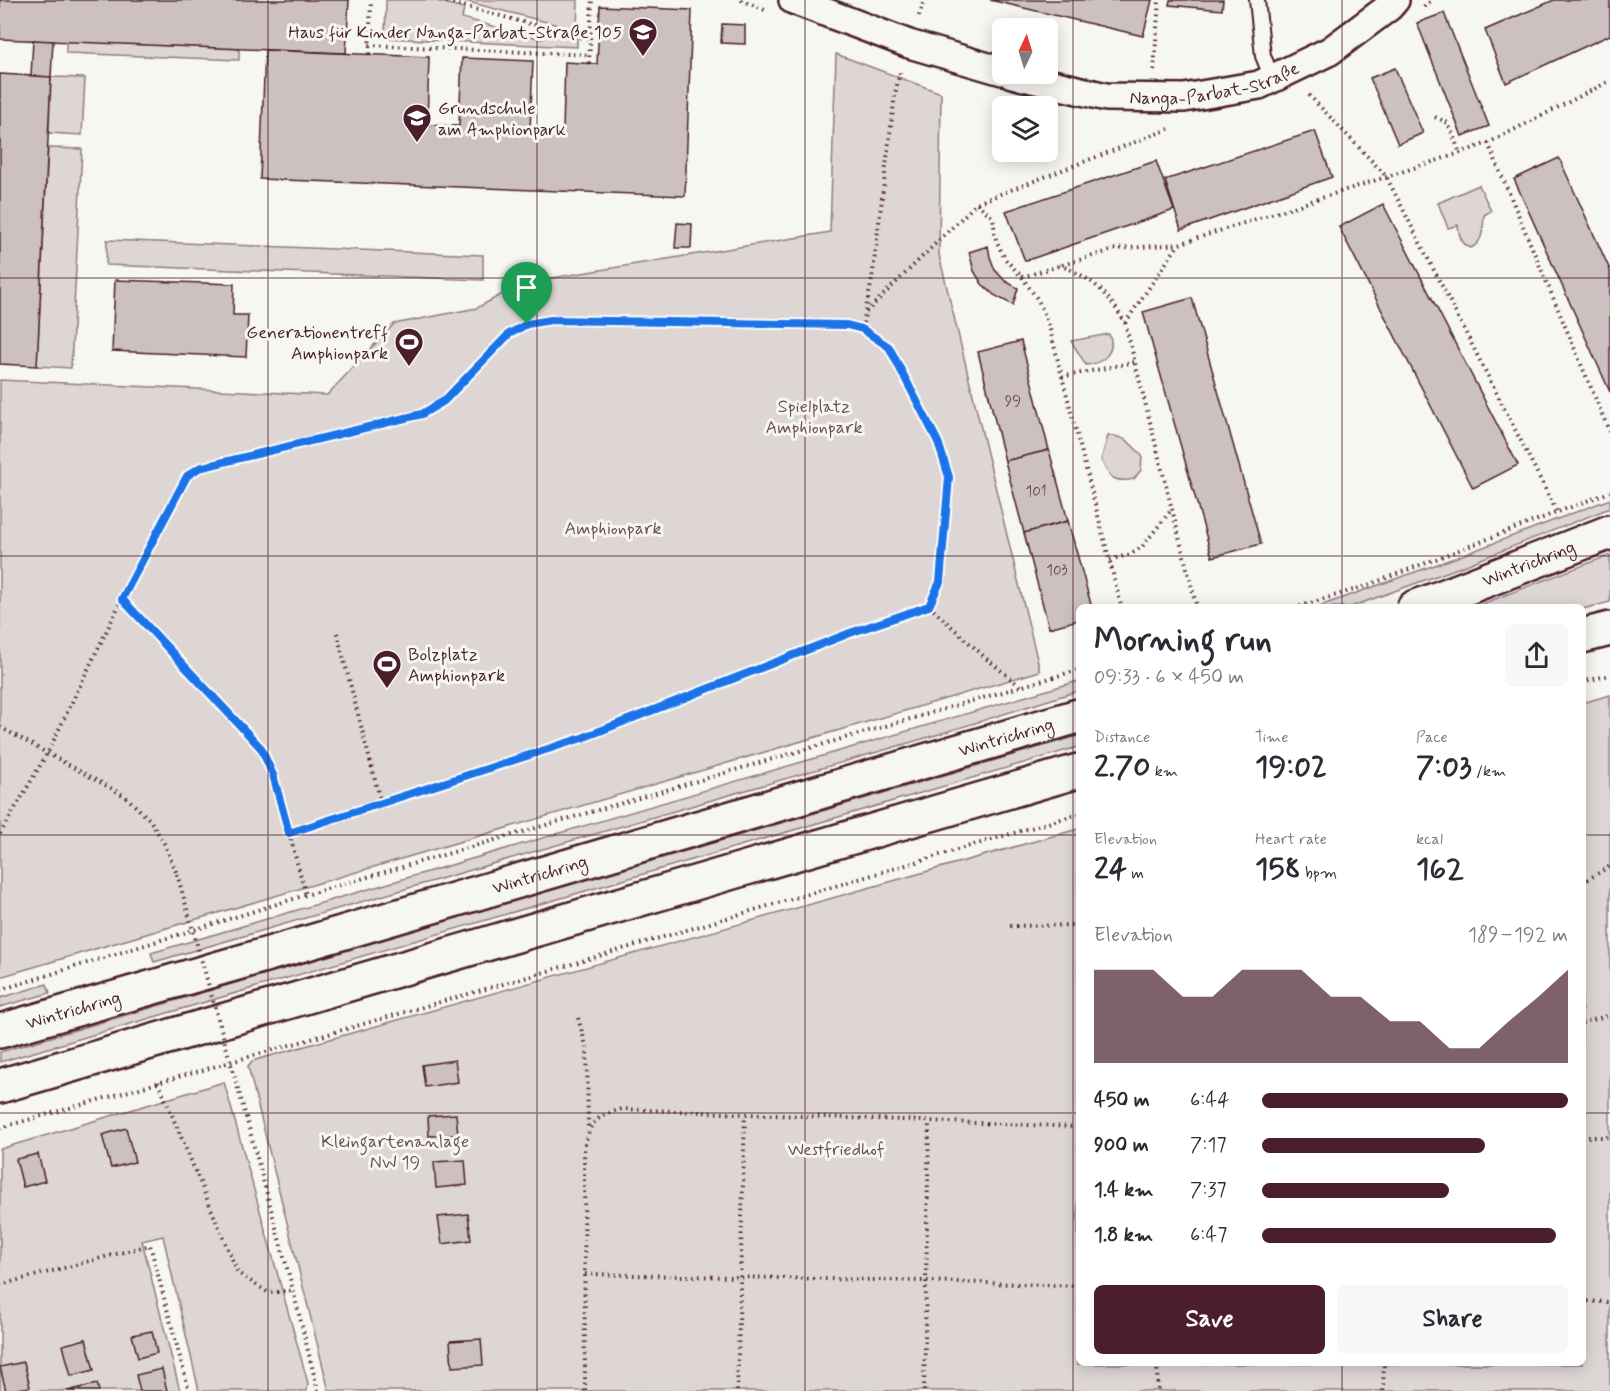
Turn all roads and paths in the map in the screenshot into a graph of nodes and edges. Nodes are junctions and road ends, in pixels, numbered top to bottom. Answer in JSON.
{"nodes":[{"id":1,"x":371,"y":0,"type":"edge"},
{"id":2,"x":441,"y":0,"type":"edge"},
{"id":3,"x":592,"y":0,"type":"edge"},
{"id":4,"x":793,"y":0,"type":"edge"},
{"id":5,"x":1159,"y":0,"type":"edge"},
{"id":6,"x":1257,"y":0,"type":"edge"},
{"id":7,"x":1395,"y":0,"type":"edge"},
{"id":8,"x":839,"y":8,"type":"edge"},
{"id":9,"x":590,"y":40,"type":"junction"},
{"id":10,"x":369,"y":45,"type":"junction"},
{"id":11,"x":590,"y":47,"type":"junction"},
{"id":12,"x":598,"y":48,"type":"dead end"},
{"id":13,"x":369,"y":54,"type":"dead end"},
{"id":14,"x":589,"y":55,"type":"junction"},
{"id":15,"x":589,"y":63,"type":"dead end"},
{"id":16,"x":902,"y":65,"type":"dead end"},
{"id":17,"x":992,"y":68,"type":"edge"},
{"id":18,"x":1282,"y":74,"type":"junction"},
{"id":19,"x":1610,"y":81,"type":"edge"},
{"id":20,"x":1053,"y":84,"type":"edge"},
{"id":21,"x":1151,"y":98,"type":"junction"},
{"id":22,"x":1435,"y":117,"type":"dead end"},
{"id":23,"x":1173,"y":127,"type":"dead end"},
{"id":24,"x":1488,"y":143,"type":"junction"},
{"id":25,"x":1460,"y":153,"type":"junction"},
{"id":26,"x":1386,"y":176,"type":"junction"},
{"id":27,"x":977,"y":203,"type":"junction"},
{"id":28,"x":1179,"y":244,"type":"junction"},
{"id":29,"x":1058,"y":265,"type":"junction"},
{"id":30,"x":1022,"y":277,"type":"junction"},
{"id":31,"x":866,"y":312,"type":"junction"},
{"id":32,"x":1125,"y":323,"type":"junction"},
{"id":33,"x":862,"y":329,"type":"junction"},
{"id":34,"x":1135,"y":362,"type":"junction"},
{"id":35,"x":1062,"y":377,"type":"junction"},
{"id":36,"x":1610,"y":433,"type":"edge"},
{"id":37,"x":1610,"y":492,"type":"edge"},
{"id":38,"x":1172,"y":508,"type":"junction"},
{"id":39,"x":1558,"y":514,"type":"junction"},
{"id":40,"x":1610,"y":532,"type":"edge"},
{"id":41,"x":1110,"y":560,"type":"junction"},
{"id":42,"x":122,"y":599,"type":"junction"},
{"id":43,"x":1121,"y":604,"type":"edge"},
{"id":44,"x":1196,"y":604,"type":"edge"},
{"id":45,"x":1307,"y":604,"type":"edge"},
{"id":46,"x":1424,"y":604,"type":"edge"},
{"id":47,"x":929,"y":606,"type":"junction"},
{"id":48,"x":1610,"y":629,"type":"edge"},
{"id":49,"x":337,"y":633,"type":"dead end"},
{"id":50,"x":1586,"y":635,"type":"edge"},
{"id":51,"x":1076,"y":671,"type":"edge"},
{"id":52,"x":1610,"y":675,"type":"edge"},
{"id":53,"x":1586,"y":681,"type":"edge"},
{"id":54,"x":1020,"y":686,"type":"junction"},
{"id":55,"x":1076,"y":717,"type":"edge"},
{"id":56,"x":0,"y":727,"type":"edge"},
{"id":57,"x":48,"y":752,"type":"junction"},
{"id":58,"x":1076,"y":772,"type":"edge"},
{"id":59,"x":381,"y":804,"type":"junction"},
{"id":60,"x":1076,"y":815,"type":"edge"},
{"id":61,"x":289,"y":833,"type":"junction"},
{"id":62,"x":0,"y":834,"type":"edge"},
{"id":63,"x":1610,"y":866,"type":"edge"},
{"id":64,"x":1586,"y":881,"type":"edge"},
{"id":65,"x":306,"y":895,"type":"junction"},
{"id":66,"x":1076,"y":925,"type":"edge"},
{"id":67,"x":1010,"y":926,"type":"dead end"},
{"id":68,"x":45,"y":977,"type":"junction"},
{"id":69,"x":47,"y":984,"type":"dead end"},
{"id":70,"x":0,"y":990,"type":"edge"},
{"id":71,"x":1610,"y":1015,"type":"edge"},
{"id":72,"x":578,"y":1018,"type":"dead end"},
{"id":73,"x":1586,"y":1022,"type":"edge"},
{"id":74,"x":331,"y":1026,"type":"dead end"},
{"id":75,"x":0,"y":1031,"type":"edge"},
{"id":76,"x":333,"y":1032,"type":"junction"},
{"id":77,"x":158,"y":1082,"type":"junction"},
{"id":78,"x":0,"y":1086,"type":"edge"},
{"id":79,"x":745,"y":1115,"type":"junction"},
{"id":80,"x":929,"y":1122,"type":"junction"},
{"id":81,"x":1076,"y":1127,"type":"edge"},
{"id":82,"x":0,"y":1128,"type":"edge"},
{"id":83,"x":588,"y":1130,"type":"junction"},
{"id":84,"x":1586,"y":1137,"type":"edge"},
{"id":85,"x":1610,"y":1137,"type":"edge"},
{"id":86,"x":585,"y":1274,"type":"junction"},
{"id":87,"x":740,"y":1277,"type":"junction"},
{"id":88,"x":926,"y":1281,"type":"junction"},
{"id":89,"x":0,"y":1285,"type":"edge"},
{"id":90,"x":1076,"y":1286,"type":"edge"},
{"id":91,"x":293,"y":1290,"type":"junction"},
{"id":92,"x":1586,"y":1301,"type":"edge"},
{"id":93,"x":1610,"y":1302,"type":"edge"},
{"id":94,"x":1158,"y":1366,"type":"edge"},
{"id":95,"x":1384,"y":1366,"type":"edge"},
{"id":96,"x":189,"y":1391,"type":"edge"},
{"id":97,"x":318,"y":1391,"type":"edge"},
{"id":98,"x":585,"y":1391,"type":"edge"},
{"id":99,"x":737,"y":1391,"type":"edge"},
{"id":100,"x":924,"y":1391,"type":"edge"},
{"id":101,"x":1158,"y":1391,"type":"edge"},
{"id":102,"x":1383,"y":1391,"type":"edge"}],
"edges":[{"from":1,"to":10,"type":"path"},
{"from":2,"to":9,"type":"path"},
{"from":3,"to":9,"type":"path"},
{"from":4,"to":8,"type":"street"},
{"from":5,"to":21,"type":"path"},
{"from":6,"to":18,"type":"lane"},
{"from":7,"to":18,"type":"street","name":"Nanga-Parbat-Straße"},
{"from":8,"to":17,"type":"street"},
{"from":9,"to":11,"type":"path"},
{"from":10,"to":13,"type":"path"},
{"from":10,"to":14,"type":"path"},
{"from":11,"to":12,"type":"path"},
{"from":11,"to":14,"type":"path"},
{"from":14,"to":15,"type":"path"},
{"from":16,"to":31,"type":"path"},
{"from":18,"to":21,"type":"street","name":"Nanga-Parbat-Straße"},
{"from":18,"to":26,"type":"path"},
{"from":19,"to":24,"type":"path"},
{"from":20,"to":21,"type":"street","name":"Nanga-Parbat-Straße"},
{"from":22,"to":25,"type":"path"},
{"from":23,"to":27,"type":"path"},
{"from":24,"to":25,"type":"path"},
{"from":24,"to":36,"type":"path"},
{"from":25,"to":26,"type":"path"},
{"from":26,"to":28,"type":"path"},
{"from":26,"to":39,"type":"path"},
{"from":27,"to":30,"type":"path"},
{"from":27,"to":31,"type":"path"},
{"from":28,"to":29,"type":"path"},
{"from":28,"to":32,"type":"path"},
{"from":29,"to":30,"type":"path"},
{"from":29,"to":32,"type":"path"},
{"from":30,"to":35,"type":"path"},
{"from":31,"to":33,"type":"path"},
{"from":32,"to":34,"type":"path"},
{"from":33,"to":42,"type":"path"},
{"from":33,"to":47,"type":"path"},
{"from":34,"to":35,"type":"path"},
{"from":34,"to":38,"type":"path"},
{"from":35,"to":41,"type":"path"},
{"from":37,"to":39,"type":"path"},
{"from":38,"to":41,"type":"path"},
{"from":38,"to":44,"type":"path"},
{"from":39,"to":45,"type":"path"},
{"from":40,"to":46,"type":"main road","name":"Wintrichring"},
{"from":41,"to":43,"type":"path"},
{"from":42,"to":57,"type":"path"},
{"from":42,"to":61,"type":"path"},
{"from":47,"to":54,"type":"path"},
{"from":47,"to":59,"type":"path"},
{"from":48,"to":50,"type":"main road"},
{"from":49,"to":59,"type":"path"},
{"from":51,"to":54,"type":"path"},
{"from":52,"to":53,"type":"path"},
{"from":54,"to":65,"type":"path"},
{"from":55,"to":75,"type":"main road","name":"Wintrichring"},
{"from":56,"to":57,"type":"path"},
{"from":57,"to":62,"type":"path"},
{"from":57,"to":91,"type":"path","bridge":true},
{"from":58,"to":78,"type":"main road"},
{"from":59,"to":61,"type":"path"},
{"from":60,"to":76,"type":"path"},
{"from":61,"to":65,"type":"path"},
{"from":63,"to":64,"type":"path"},
{"from":65,"to":68,"type":"path"},
{"from":66,"to":67,"type":"path"},
{"from":68,"to":69,"type":"path"},
{"from":68,"to":70,"type":"path"},
{"from":71,"to":73,"type":"path"},
{"from":72,"to":83,"type":"path"},
{"from":74,"to":76,"type":"path"},
{"from":76,"to":77,"type":"path"},
{"from":77,"to":82,"type":"path"},
{"from":77,"to":91,"type":"path"},
{"from":79,"to":80,"type":"path"},
{"from":79,"to":83,"type":"path"},
{"from":79,"to":87,"type":"path"},
{"from":80,"to":81,"type":"path"},
{"from":80,"to":88,"type":"path"},
{"from":83,"to":86,"type":"path"},
{"from":84,"to":85,"type":"path"},
{"from":86,"to":87,"type":"path"},
{"from":86,"to":98,"type":"path"},
{"from":87,"to":88,"type":"path"},
{"from":87,"to":99,"type":"path"},
{"from":88,"to":90,"type":"path"},
{"from":88,"to":100,"type":"path"},
{"from":89,"to":96,"type":"path"},
{"from":91,"to":97,"type":"path"},
{"from":92,"to":93,"type":"path"},
{"from":94,"to":101,"type":"path"},
{"from":95,"to":102,"type":"path"}]}
